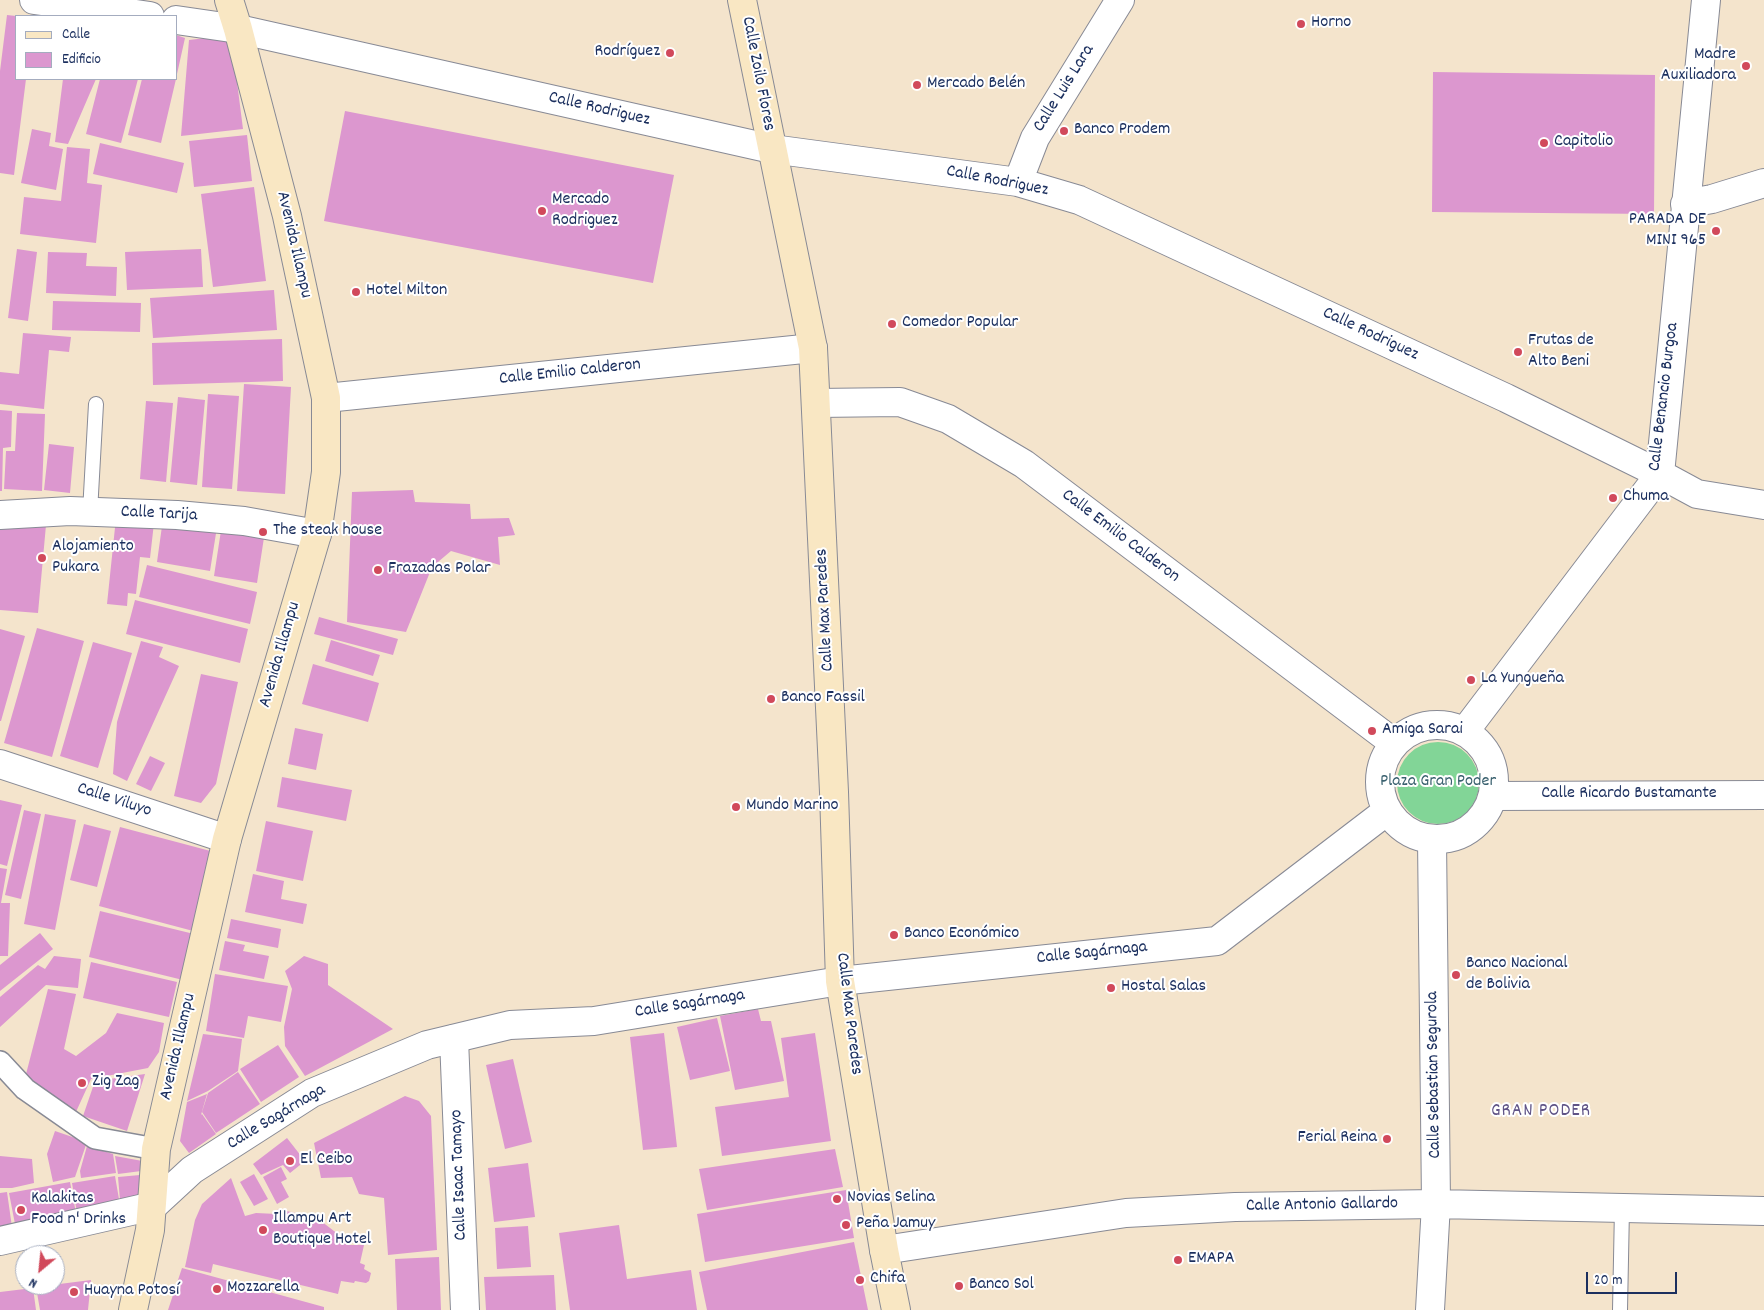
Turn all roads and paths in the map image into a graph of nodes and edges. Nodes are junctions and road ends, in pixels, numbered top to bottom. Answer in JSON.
{"nodes":[{"id":1,"x":34,"y":0,"type":"edge"},
{"id":2,"x":229,"y":0,"type":"edge"},
{"id":3,"x":742,"y":0,"type":"edge"},
{"id":4,"x":1120,"y":0,"type":"edge"},
{"id":5,"x":1706,"y":0,"type":"edge"},
{"id":6,"x":143,"y":15,"type":"edge"},
{"id":7,"x":178,"y":20,"type":"edge"},
{"id":8,"x":238,"y":28,"type":"junction"},
{"id":9,"x":772,"y":149,"type":"junction"},
{"id":10,"x":1018,"y":182,"type":"junction"},
{"id":11,"x":1764,"y":183,"type":"edge"},
{"id":12,"x":1685,"y":204,"type":"junction"},
{"id":13,"x":813,"y":348,"type":"junction"},
{"id":14,"x":326,"y":398,"type":"junction"},
{"id":15,"x":816,"y":403,"type":"junction"},
{"id":16,"x":96,"y":404,"type":"dead end"},
{"id":17,"x":1660,"y":474,"type":"junction"},
{"id":18,"x":1764,"y":505,"type":"edge"},
{"id":19,"x":90,"y":512,"type":"junction"},
{"id":20,"x":0,"y":515,"type":"edge"},
{"id":21,"x":317,"y":534,"type":"junction"},
{"id":22,"x":1465,"y":732,"type":"junction"},
{"id":23,"x":1394,"y":744,"type":"junction"},
{"id":24,"x":0,"y":764,"type":"edge"},
{"id":25,"x":1764,"y":795,"type":"edge"},
{"id":26,"x":1493,"y":796,"type":"junction"},
{"id":27,"x":1387,"y":811,"type":"junction"},
{"id":28,"x":227,"y":839,"type":"junction"},
{"id":29,"x":1432,"y":840,"type":"junction"},
{"id":30,"x":840,"y":981,"type":"junction"},
{"id":31,"x":454,"y":1039,"type":"junction"},
{"id":32,"x":0,"y":1062,"type":"edge"},
{"id":33,"x":156,"y":1149,"type":"junction"},
{"id":34,"x":1436,"y":1204,"type":"junction"},
{"id":35,"x":153,"y":1206,"type":"junction"},
{"id":36,"x":1622,"y":1208,"type":"junction"},
{"id":37,"x":1764,"y":1211,"type":"edge"},
{"id":38,"x":0,"y":1241,"type":"edge"},
{"id":39,"x":884,"y":1250,"type":"junction"},
{"id":40,"x":132,"y":1310,"type":"edge"},
{"id":41,"x":466,"y":1310,"type":"edge"},
{"id":42,"x":896,"y":1310,"type":"edge"},
{"id":43,"x":1430,"y":1310,"type":"edge"},
{"id":44,"x":1620,"y":1310,"type":"edge"}],
"edges":[{"from":1,"to":6,"type":"street"},
{"from":2,"to":8,"type":"main road","name":"Avenida Illampu"},
{"from":3,"to":9,"type":"main road","name":"Calle Zoilo Flores"},
{"from":4,"to":10,"type":"street","name":"Calle Luis Lara"},
{"from":5,"to":12,"type":"street","name":"Calle Benancio Burgoa"},
{"from":7,"to":8,"type":"street","name":"Calle Rodriguez"},
{"from":8,"to":9,"type":"street","name":"Calle Rodriguez"},
{"from":8,"to":14,"type":"main road","name":"Avenida Illampu"},
{"from":9,"to":10,"type":"street","name":"Calle Rodriguez"},
{"from":9,"to":13,"type":"main road","name":"Calle Max Paredes"},
{"from":10,"to":17,"type":"street","name":"Calle Rodriguez"},
{"from":11,"to":12,"type":"street"},
{"from":12,"to":17,"type":"street","name":"Calle Benancio Burgoa"},
{"from":13,"to":14,"type":"street","name":"Calle Emilio Calderon"},
{"from":13,"to":15,"type":"main road","name":"Calle Max Paredes"},
{"from":14,"to":21,"type":"main road","name":"Avenida Illampu"},
{"from":15,"to":23,"type":"street","name":"Calle Emilio Calderon"},
{"from":15,"to":30,"type":"main road","name":"Calle Max Paredes"},
{"from":16,"to":19,"type":"lane"},
{"from":17,"to":18,"type":"street","name":"Calle Rodriguez"},
{"from":17,"to":22,"type":"street","name":"Calle Benancio Burgoa"},
{"from":19,"to":20,"type":"street","name":"Calle Tarija"},
{"from":19,"to":21,"type":"street","name":"Calle Tarija"},
{"from":21,"to":28,"type":"main road","name":"Avenida Illampu"},
{"from":22,"to":23,"type":"street"},
{"from":22,"to":26,"type":"street"},
{"from":23,"to":27,"type":"street"},
{"from":24,"to":28,"type":"street","name":"Calle Viluyo"},
{"from":25,"to":26,"type":"street","name":"Calle Ricardo Bustamante"},
{"from":26,"to":29,"type":"street"},
{"from":27,"to":29,"type":"street"},
{"from":27,"to":30,"type":"street","name":"Calle Sagárnaga"},
{"from":28,"to":33,"type":"main road","name":"Avenida Illampu"},
{"from":29,"to":34,"type":"street","name":"Calle Sebastian Segurola"},
{"from":30,"to":31,"type":"street","name":"Calle Sagárnaga"},
{"from":30,"to":39,"type":"main road","name":"Calle Max Paredes"},
{"from":31,"to":35,"type":"street","name":"Calle Sagárnaga"},
{"from":31,"to":41,"type":"street","name":"Calle Isaac Tamayo"},
{"from":32,"to":33,"type":"street"},
{"from":33,"to":35,"type":"main road","name":"Avenida Illampu"},
{"from":34,"to":36,"type":"street","name":"Calle Antonio Gallardo"},
{"from":34,"to":39,"type":"street","name":"Calle Antonio Gallardo"},
{"from":34,"to":43,"type":"street","name":"Calle Sebastian Segurola"},
{"from":35,"to":38,"type":"street","name":"Calle Sagárnaga"},
{"from":35,"to":40,"type":"main road","name":"Avenida Illampu"},
{"from":36,"to":37,"type":"street","name":"Calle Antonio Gallardo"},
{"from":36,"to":44,"type":"lane"},
{"from":39,"to":42,"type":"main road","name":"Calle Max Paredes"}]}
